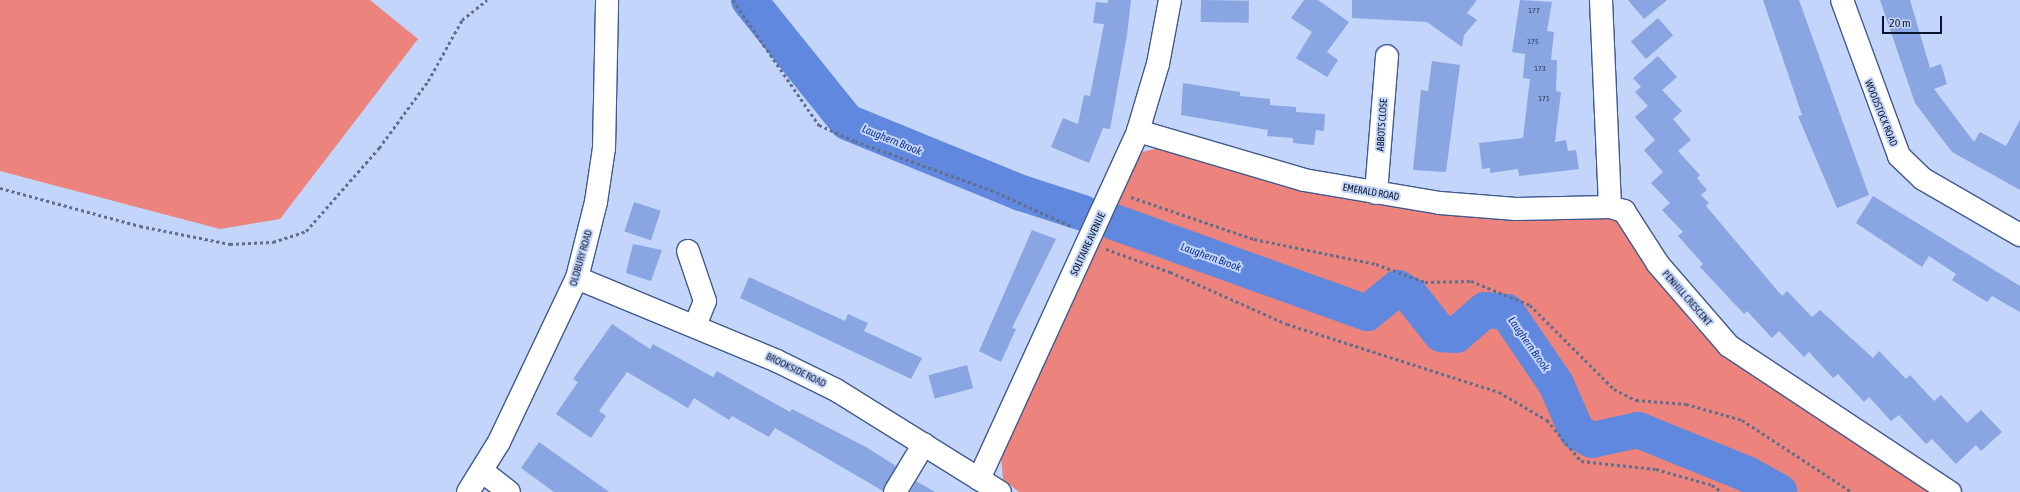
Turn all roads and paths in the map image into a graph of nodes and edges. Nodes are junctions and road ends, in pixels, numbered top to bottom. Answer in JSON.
{"nodes":[{"id":1,"x":487,"y":0,"type":"edge"},
{"id":2,"x":607,"y":0,"type":"edge"},
{"id":3,"x":733,"y":0,"type":"edge"},
{"id":4,"x":1170,"y":0,"type":"edge"},
{"id":5,"x":1601,"y":0,"type":"edge"},
{"id":6,"x":1842,"y":0,"type":"edge"},
{"id":7,"x":1387,"y":56,"type":"dead end"},
{"id":8,"x":1138,"y":131,"type":"junction"},
{"id":9,"x":0,"y":188,"type":"edge"},
{"id":10,"x":1112,"y":191,"type":"junction"},
{"id":11,"x":1376,"y":193,"type":"junction"},
{"id":12,"x":1610,"y":207,"type":"junction"},
{"id":13,"x":1064,"y":223,"type":"dead end"},
{"id":14,"x":2020,"y":234,"type":"edge"},
{"id":15,"x":1091,"y":238,"type":"junction"},
{"id":16,"x":688,"y":251,"type":"dead end"},
{"id":17,"x":577,"y":278,"type":"junction"},
{"id":18,"x":695,"y":326,"type":"junction"},
{"id":19,"x":924,"y":444,"type":"junction"},
{"id":20,"x":482,"y":471,"type":"junction"},
{"id":21,"x":979,"y":479,"type":"junction"},
{"id":22,"x":468,"y":492,"type":"edge"},
{"id":23,"x":510,"y":492,"type":"edge"},
{"id":24,"x":895,"y":492,"type":"edge"},
{"id":25,"x":1000,"y":492,"type":"edge"},
{"id":26,"x":1722,"y":492,"type":"edge"},
{"id":27,"x":1852,"y":492,"type":"edge"},
{"id":28,"x":1950,"y":492,"type":"edge"}],
"edges":[{"from":1,"to":9,"type":"path"},
{"from":2,"to":17,"type":"street","name":"OLDBURY ROAD"},
{"from":3,"to":13,"type":"path"},
{"from":4,"to":8,"type":"street","name":"SOLITAIRE AVENUE"},
{"from":5,"to":12,"type":"street"},
{"from":6,"to":14,"type":"street","name":"WOODSTOCK ROAD"},
{"from":7,"to":11,"type":"street","name":"ABBOTS CLOSE"},
{"from":8,"to":10,"type":"street","name":"SOLITAIRE AVENUE"},
{"from":8,"to":11,"type":"street","name":"EMERALD ROAD"},
{"from":10,"to":15,"type":"street","name":"SOLITAIRE AVENUE"},
{"from":10,"to":27,"type":"path"},
{"from":11,"to":12,"type":"street","name":"EMERALD ROAD"},
{"from":12,"to":28,"type":"street","name":"PENHILL CRESCENT"},
{"from":15,"to":21,"type":"street","name":"SOLITAIRE AVENUE"},
{"from":15,"to":26,"type":"path"},
{"from":16,"to":18,"type":"street"},
{"from":17,"to":18,"type":"street","name":"BROOKSIDE ROAD"},
{"from":17,"to":20,"type":"street","name":"OLDBURY ROAD"},
{"from":18,"to":19,"type":"street","name":"BROOKSIDE ROAD"},
{"from":19,"to":21,"type":"street","name":"BROOKSIDE ROAD"},
{"from":19,"to":24,"type":"street"},
{"from":20,"to":22,"type":"street","name":"OLDBURY ROAD"},
{"from":20,"to":23,"type":"street"},
{"from":21,"to":25,"type":"street","name":"BROOKSIDE ROAD"}]}
